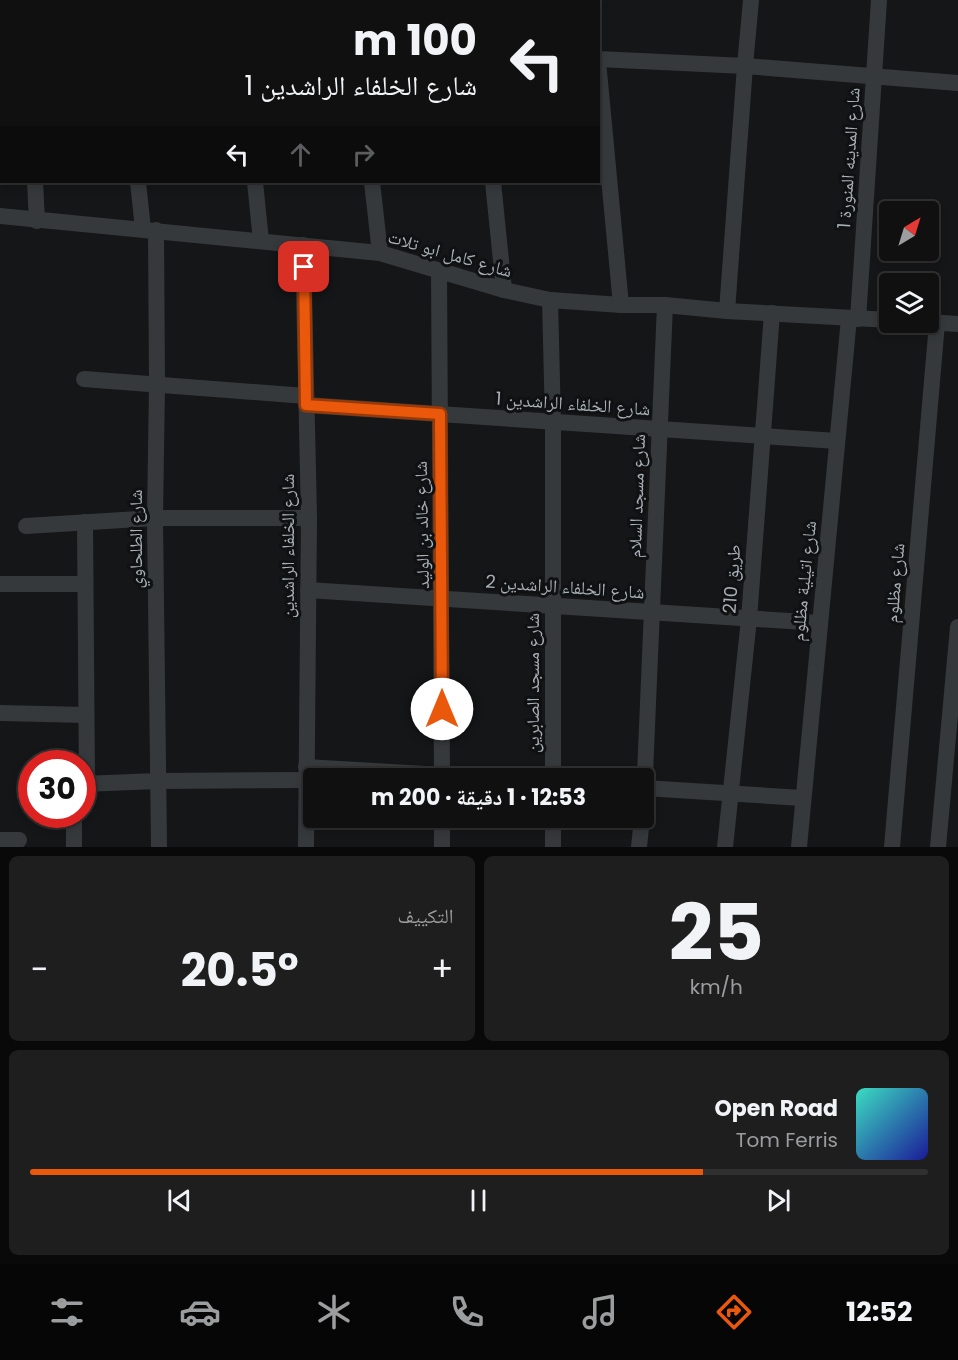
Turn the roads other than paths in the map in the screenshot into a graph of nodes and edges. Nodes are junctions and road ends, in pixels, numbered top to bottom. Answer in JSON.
{"nodes":[{"id":1,"x":751,"y":0,"type":"edge"},
{"id":2,"x":879,"y":0,"type":"edge"},
{"id":3,"x":600,"y":60,"type":"edge"},
{"id":4,"x":745,"y":66,"type":"junction"},
{"id":5,"x":873,"y":76,"type":"junction"},
{"id":6,"x":600,"y":81,"type":"edge"},
{"id":7,"x":958,"y":83,"type":"edge"},
{"id":8,"x":35,"y":183,"type":"edge"},
{"id":9,"x":138,"y":183,"type":"edge"},
{"id":10,"x":255,"y":183,"type":"edge"},
{"id":11,"x":372,"y":183,"type":"edge"},
{"id":12,"x":493,"y":183,"type":"edge"},
{"id":13,"x":0,"y":216,"type":"edge"},
{"id":14,"x":37,"y":221,"type":"junction"},
{"id":15,"x":149,"y":230,"type":"junction"},
{"id":16,"x":261,"y":241,"type":"junction"},
{"id":17,"x":303,"y":245,"type":"junction"},
{"id":18,"x":380,"y":253,"type":"junction"},
{"id":19,"x":439,"y":271,"type":"junction"},
{"id":20,"x":504,"y":290,"type":"junction"},
{"id":21,"x":550,"y":300,"type":"junction"},
{"id":22,"x":621,"y":304,"type":"junction"},
{"id":23,"x":665,"y":305,"type":"junction"},
{"id":24,"x":727,"y":311,"type":"junction"},
{"id":25,"x":772,"y":313,"type":"junction"},
{"id":26,"x":853,"y":318,"type":"junction"},
{"id":27,"x":879,"y":319,"type":"edge"},
{"id":28,"x":939,"y":322,"type":"edge"},
{"id":29,"x":958,"y":324,"type":"edge"},
{"id":30,"x":932,"y":333,"type":"edge"},
{"id":31,"x":84,"y":380,"type":"dead end"},
{"id":32,"x":157,"y":385,"type":"junction"},
{"id":33,"x":306,"y":400,"type":"junction"},
{"id":34,"x":440,"y":414,"type":"junction"},
{"id":35,"x":553,"y":422,"type":"junction"},
{"id":36,"x":660,"y":429,"type":"junction"},
{"id":37,"x":762,"y":436,"type":"junction"},
{"id":38,"x":837,"y":441,"type":"junction"},
{"id":39,"x":155,"y":518,"type":"junction"},
{"id":40,"x":309,"y":518,"type":"junction"},
{"id":41,"x":85,"y":522,"type":"junction"},
{"id":42,"x":26,"y":526,"type":"dead end"},
{"id":43,"x":0,"y":584,"type":"edge"},
{"id":44,"x":86,"y":584,"type":"junction"},
{"id":45,"x":308,"y":590,"type":"junction"},
{"id":46,"x":442,"y":599,"type":"junction"},
{"id":47,"x":553,"y":606,"type":"junction"},
{"id":48,"x":652,"y":612,"type":"junction"},
{"id":49,"x":748,"y":619,"type":"junction"},
{"id":50,"x":820,"y":623,"type":"junction"},
{"id":51,"x":958,"y":627,"type":"edge"},
{"id":52,"x":0,"y":713,"type":"edge"},
{"id":53,"x":86,"y":715,"type":"junction"},
{"id":54,"x":953,"y":744,"type":"edge"},
{"id":55,"x":85,"y":750,"type":"edge"},
{"id":56,"x":306,"y":768,"type":"edge"},
{"id":57,"x":442,"y":768,"type":"edge"},
{"id":58,"x":553,"y":768,"type":"edge"},
{"id":59,"x":645,"y":768,"type":"edge"},
{"id":60,"x":303,"y":773,"type":"edge"},
{"id":61,"x":158,"y":781,"type":"junction"},
{"id":62,"x":96,"y":784,"type":"edge"},
{"id":63,"x":654,"y":789,"type":"edge"},
{"id":64,"x":730,"y":793,"type":"junction"},
{"id":65,"x":802,"y":798,"type":"junction"},
{"id":66,"x":74,"y":828,"type":"edge"},
{"id":67,"x":306,"y":828,"type":"edge"},
{"id":68,"x":442,"y":828,"type":"edge"},
{"id":69,"x":553,"y":828,"type":"edge"},
{"id":70,"x":641,"y":828,"type":"edge"},
{"id":71,"x":0,"y":840,"type":"edge"},
{"id":72,"x":19,"y":840,"type":"dead end"},
{"id":73,"x":74,"y":847,"type":"edge"},
{"id":74,"x":159,"y":847,"type":"edge"},
{"id":75,"x":306,"y":847,"type":"edge"},
{"id":76,"x":442,"y":847,"type":"edge"},
{"id":77,"x":553,"y":847,"type":"edge"},
{"id":78,"x":639,"y":847,"type":"edge"},
{"id":79,"x":725,"y":847,"type":"edge"},
{"id":80,"x":799,"y":847,"type":"edge"},
{"id":81,"x":892,"y":847,"type":"edge"},
{"id":82,"x":938,"y":847,"type":"edge"}],
"edges":[{"from":1,"to":4,"type":"street"},
{"from":2,"to":5,"type":"street","name":"شارع المدينه المنورة 1"},
{"from":3,"to":4,"type":"street"},
{"from":4,"to":5,"type":"street"},
{"from":4,"to":24,"type":"street"},
{"from":5,"to":7,"type":"street"},
{"from":5,"to":26,"type":"street","name":"شارع المدينه المنورة 1"},
{"from":6,"to":22,"type":"street"},
{"from":8,"to":14,"type":"street"},
{"from":9,"to":15,"type":"street","name":"شارع الطلحاوي"},
{"from":10,"to":16,"type":"street"},
{"from":11,"to":18,"type":"street"},
{"from":12,"to":20,"type":"street"},
{"from":13,"to":14,"type":"street","name":"شارع كامل ابو تلات"},
{"from":14,"to":15,"type":"street","name":"شارع كامل ابو تلات"},
{"from":15,"to":16,"type":"street","name":"شارع كامل ابو تلات"},
{"from":15,"to":32,"type":"street","name":"شارع الطلحاوي"},
{"from":16,"to":17,"type":"street","name":"شارع كامل ابو تلات"},
{"from":17,"to":18,"type":"street","name":"شارع كامل ابو تلات"},
{"from":17,"to":33,"type":"street","name":"شارع الخلفاء الراشدين"},
{"from":18,"to":19,"type":"street","name":"شارع كامل ابو تلات"},
{"from":19,"to":20,"type":"street","name":"شارع كامل ابو تلات"},
{"from":19,"to":34,"type":"street","name":"شارع خالد بن الوليد"},
{"from":20,"to":21,"type":"street","name":"شارع كامل ابو تلات"},
{"from":21,"to":22,"type":"street","name":"شارع كامل ابو تلات"},
{"from":21,"to":35,"type":"street","name":"شارع مسجد الصابرين"},
{"from":22,"to":23,"type":"street","name":"شارع كامل ابو تلات"},
{"from":23,"to":24,"type":"street","name":"شارع كامل ابو تلات"},
{"from":23,"to":36,"type":"street","name":"شارع مسجد السلام"},
{"from":24,"to":25,"type":"street","name":"شارع كامل ابو تلات"},
{"from":25,"to":26,"type":"street","name":"شارع كامل ابو تلات"},
{"from":25,"to":37,"type":"street","name":"طريق 210"},
{"from":26,"to":27,"type":"street","name":"شارع كامل ابو تلات"},
{"from":26,"to":38,"type":"street","name":"شارع اتيلية مظلوم"},
{"from":28,"to":29,"type":"street"},
{"from":30,"to":81,"type":"street","name":"شارع مظلوم"},
{"from":31,"to":32,"type":"street","name":"شارع الخلفاء الراشدين 1"},
{"from":32,"to":33,"type":"street","name":"شارع الخلفاء الراشدين 1"},
{"from":32,"to":39,"type":"street","name":"شارع الطلحاوي"},
{"from":33,"to":34,"type":"street","name":"شارع الخلفاء الراشدين 1"},
{"from":33,"to":40,"type":"street","name":"شارع الخلفاء الراشدين"},
{"from":34,"to":35,"type":"street","name":"شارع الخلفاء الراشدين 1"},
{"from":34,"to":46,"type":"street","name":"شارع خالد بن الوليد"},
{"from":35,"to":36,"type":"street","name":"شارع الخلفاء الراشدين 1"},
{"from":35,"to":47,"type":"street","name":"شارع مسجد الصابرين"},
{"from":36,"to":37,"type":"street","name":"شارع الخلفاء الراشدين 1"},
{"from":36,"to":48,"type":"street","name":"شارع مسجد السلام"},
{"from":37,"to":38,"type":"street","name":"شارع الخلفاء الراشدين 1"},
{"from":37,"to":49,"type":"street","name":"طريق 210"},
{"from":38,"to":50,"type":"street","name":"شارع اتيلية مظلوم"},
{"from":39,"to":40,"type":"street"},
{"from":39,"to":41,"type":"street"},
{"from":39,"to":61,"type":"street","name":"شارع الطلحاوي"},
{"from":40,"to":45,"type":"street","name":"شارع الخلفاء الراشدين"},
{"from":41,"to":42,"type":"street"},
{"from":41,"to":44,"type":"street"},
{"from":43,"to":44,"type":"street"},
{"from":44,"to":53,"type":"street"},
{"from":45,"to":46,"type":"street","name":"شارع الخلفاء الراشدين 2"},
{"from":45,"to":56,"type":"street","name":"شارع الخلفاء الراشدين"},
{"from":46,"to":47,"type":"street","name":"شارع الخلفاء الراشدين 2"},
{"from":46,"to":57,"type":"street","name":"شارع خالد بن الوليد"},
{"from":47,"to":48,"type":"street","name":"شارع الخلفاء الراشدين 2"},
{"from":47,"to":58,"type":"street","name":"شارع مسجد الصابرين"},
{"from":48,"to":49,"type":"street","name":"شارع الخلفاء الراشدين 2"},
{"from":48,"to":59,"type":"street","name":"شارع مسجد السلام"},
{"from":49,"to":50,"type":"street","name":"شارع الخلفاء الراشدين 2"},
{"from":49,"to":64,"type":"street","name":"طريق 210"},
{"from":50,"to":65,"type":"street","name":"شارع اتيلية مظلوم"},
{"from":51,"to":54,"type":"street"},
{"from":52,"to":53,"type":"street"},
{"from":53,"to":55,"type":"street"},
{"from":54,"to":82,"type":"street"},
{"from":60,"to":61,"type":"street"},
{"from":61,"to":62,"type":"street"},
{"from":61,"to":74,"type":"street","name":"شارع الطلحاوي"},
{"from":63,"to":64,"type":"street"},
{"from":64,"to":65,"type":"street"},
{"from":64,"to":79,"type":"street","name":"طريق 210"},
{"from":65,"to":80,"type":"street","name":"شارع اتيلية مظلوم"},
{"from":66,"to":73,"type":"street"},
{"from":67,"to":75,"type":"street","name":"شارع الخلفاء الراشدين"},
{"from":68,"to":76,"type":"street"},
{"from":69,"to":77,"type":"street"},
{"from":70,"to":78,"type":"street"},
{"from":71,"to":72,"type":"street"}]}
